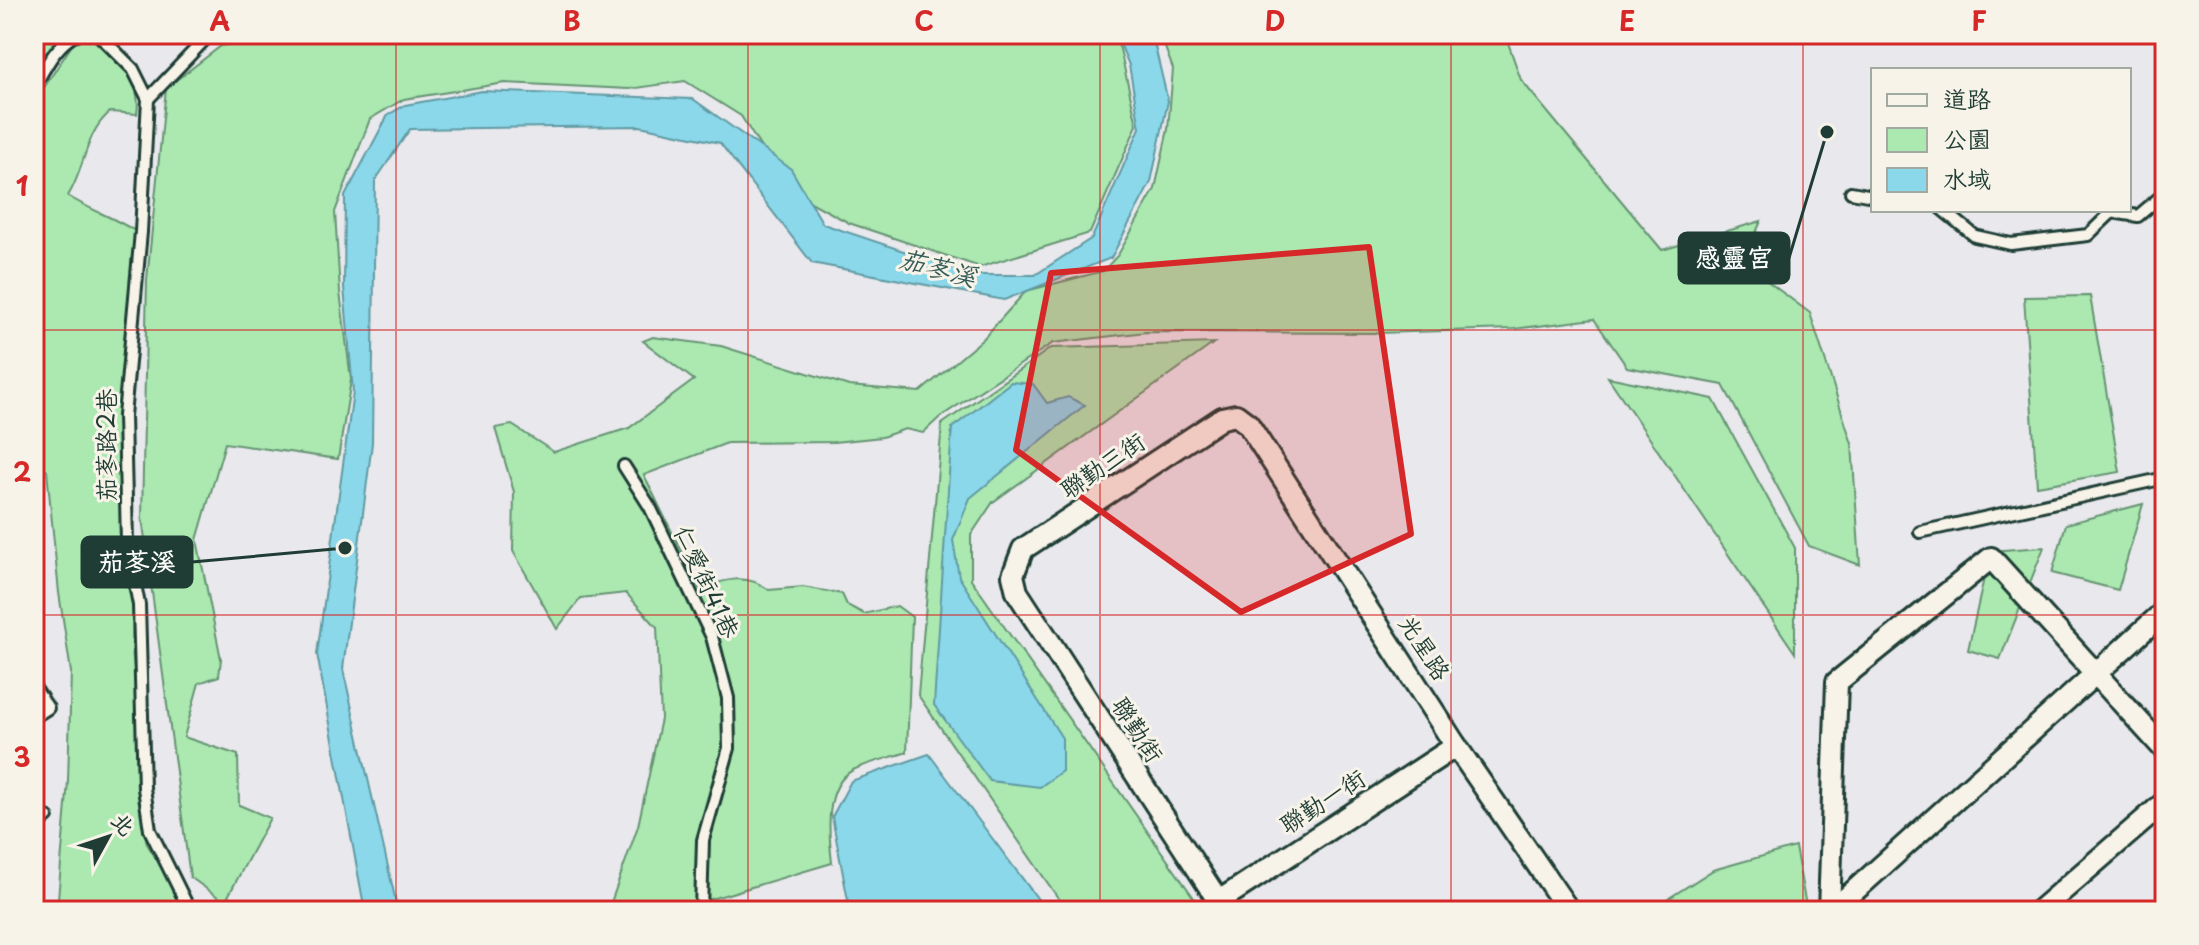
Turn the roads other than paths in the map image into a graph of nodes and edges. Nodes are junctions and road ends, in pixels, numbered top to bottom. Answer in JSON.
{"nodes":[{"id":1,"x":77,"y":34,"type":"edge"},
{"id":2,"x":98,"y":34,"type":"edge"},
{"id":3,"x":210,"y":34,"type":"edge"},
{"id":4,"x":34,"y":87,"type":"edge"},
{"id":5,"x":148,"y":99,"type":"junction"},
{"id":6,"x":1851,"y":192,"type":"dead end"},
{"id":7,"x":2165,"y":193,"type":"edge"},
{"id":8,"x":1871,"y":196,"type":"edge"},
{"id":9,"x":1945,"y":212,"type":"edge"},
{"id":10,"x":2112,"y":212,"type":"edge"},
{"id":11,"x":2112,"y":212,"type":"edge"},
{"id":12,"x":1236,"y":415,"type":"joint"},
{"id":13,"x":624,"y":466,"type":"dead end"},
{"id":14,"x":2165,"y":478,"type":"edge"},
{"id":15,"x":1920,"y":532,"type":"dead end"},
{"id":16,"x":1013,"y":575,"type":"joint"},
{"id":17,"x":2165,"y":611,"type":"edge"},
{"id":18,"x":2096,"y":673,"type":"junction"},
{"id":19,"x":34,"y":687,"type":"edge"},
{"id":20,"x":34,"y":717,"type":"edge"},
{"id":21,"x":1456,"y":746,"type":"junction"},
{"id":22,"x":2165,"y":750,"type":"edge"},
{"id":23,"x":2165,"y":802,"type":"edge"},
{"id":24,"x":47,"y":817,"type":"dead end"},
{"id":25,"x":34,"y":826,"type":"edge"},
{"id":26,"x":1222,"y":906,"type":"edge"},
{"id":27,"x":190,"y":911,"type":"edge"},
{"id":28,"x":701,"y":911,"type":"edge"},
{"id":29,"x":1569,"y":911,"type":"edge"},
{"id":30,"x":1831,"y":911,"type":"edge"},
{"id":31,"x":2039,"y":911,"type":"edge"}],
"edges":[{"from":1,"to":4,"type":"lane"},
{"from":2,"to":5,"type":"lane"},
{"from":3,"to":5,"type":"lane"},
{"from":5,"to":27,"type":"lane","name":"茄苳路2巷"},
{"from":6,"to":8,"type":"lane"},
{"from":7,"to":10,"type":"lane"},
{"from":9,"to":11,"type":"lane"},
{"from":12,"to":16,"type":"street","name":"聯勤三街"},
{"from":12,"to":21,"type":"street","name":"光星路"},
{"from":13,"to":28,"type":"lane","name":"仁愛街41巷"},
{"from":14,"to":15,"type":"lane"},
{"from":16,"to":26,"type":"street","name":"聯勤街"},
{"from":17,"to":18,"type":"street"},
{"from":18,"to":22,"type":"street"},
{"from":18,"to":30,"type":"street"},
{"from":18,"to":30,"type":"street"},
{"from":19,"to":20,"type":"lane"},
{"from":21,"to":26,"type":"street","name":"聯勤一街"},
{"from":21,"to":29,"type":"street","name":"光星路"},
{"from":23,"to":31,"type":"street"},
{"from":24,"to":25,"type":"lane"}]}
